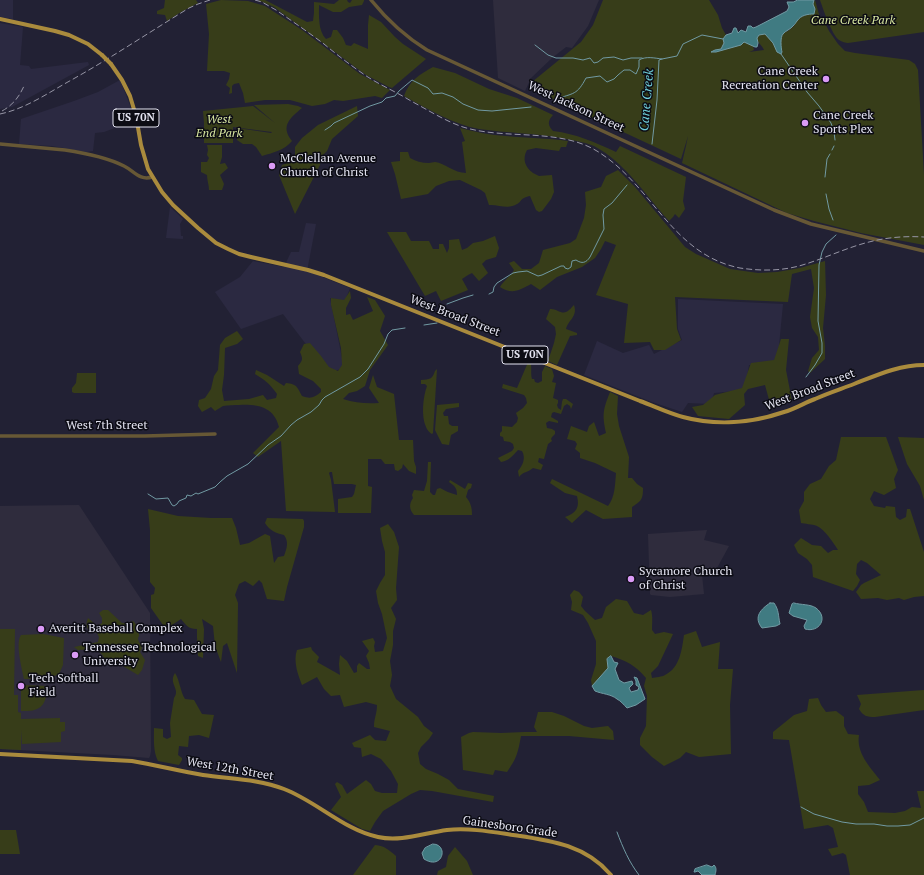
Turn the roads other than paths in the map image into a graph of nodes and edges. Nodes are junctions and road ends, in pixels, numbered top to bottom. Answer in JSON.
{"nodes":[{"id":1,"x":371,"y":0,"type":"edge"},
{"id":2,"x":0,"y":20,"type":"edge"},
{"id":3,"x":0,"y":144,"type":"edge"},
{"id":4,"x":152,"y":177,"type":"junction"},
{"id":5,"x":924,"y":251,"type":"edge"},
{"id":6,"x":924,"y":365,"type":"edge"},
{"id":7,"x":215,"y":434,"type":"dead end"},
{"id":8,"x":0,"y":436,"type":"edge"},
{"id":9,"x":0,"y":754,"type":"edge"},
{"id":10,"x":445,"y":830,"type":"joint"},
{"id":11,"x":611,"y":875,"type":"edge"}],
"edges":[{"from":1,"to":5,"type":"street","name":"West Jackson Street"},
{"from":2,"to":4,"type":"main road","number":"US 70N","bridge":true},
{"from":3,"to":4,"type":"street"},
{"from":4,"to":6,"type":"main road","name":"West Broad Street","number":"US 70N"},
{"from":7,"to":8,"type":"street","name":"West 7th Street"},
{"from":9,"to":10,"type":"main road","name":"West 12th Street"},
{"from":10,"to":11,"type":"main road","name":"Gainesboro Grade"}]}
